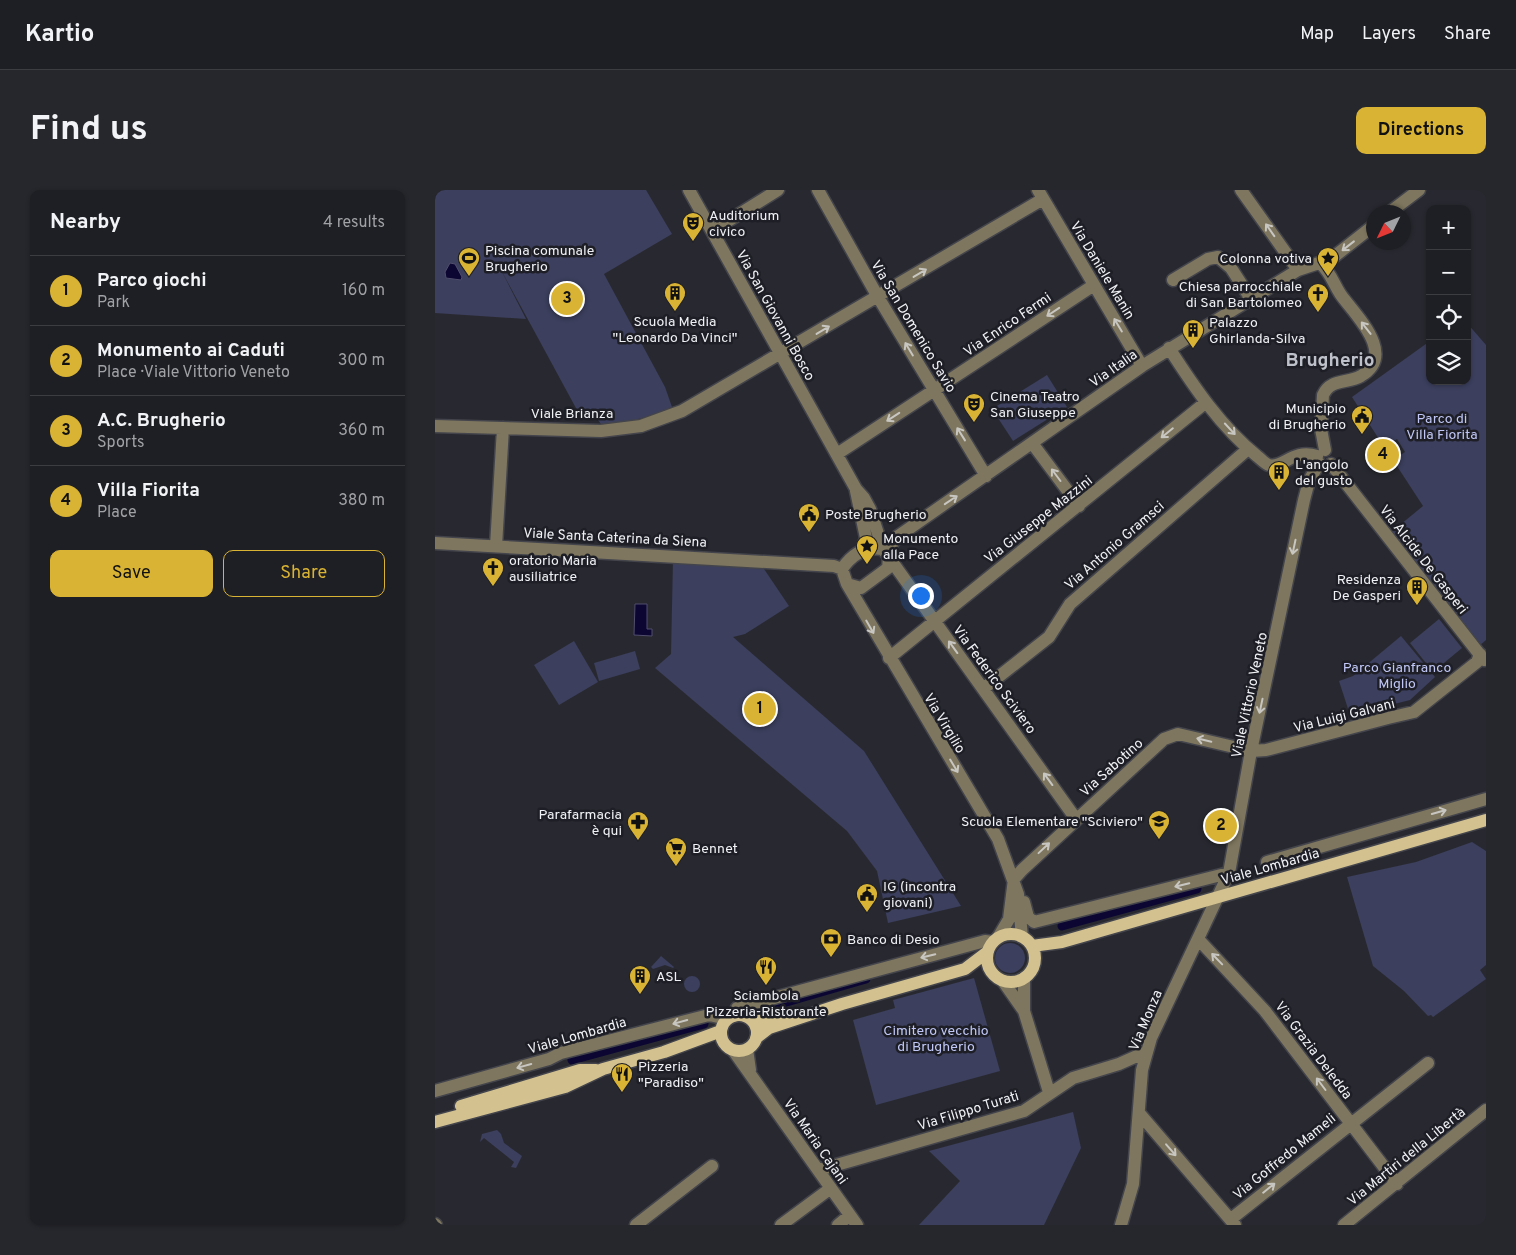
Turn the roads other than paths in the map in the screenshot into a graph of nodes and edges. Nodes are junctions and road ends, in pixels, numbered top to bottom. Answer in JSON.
{"nodes":[{"id":1,"x":689,"y":190,"type":"edge"},
{"id":2,"x":778,"y":190,"type":"edge"},
{"id":3,"x":819,"y":190,"type":"edge"},
{"id":4,"x":1241,"y":190,"type":"edge"},
{"id":5,"x":1419,"y":190,"type":"edge"},
{"id":6,"x":1041,"y":195,"type":"edge"},
{"id":7,"x":1399,"y":205,"type":"edge"},
{"id":8,"x":712,"y":232,"type":"junction"},
{"id":9,"x":1366,"y":232,"type":"edge"},
{"id":10,"x":1321,"y":264,"type":"junction"},
{"id":11,"x":1298,"y":270,"type":"junction"},
{"id":12,"x":1173,"y":280,"type":"dead end"},
{"id":13,"x":1094,"y":285,"type":"junction"},
{"id":14,"x":878,"y":298,"type":"junction"},
{"id":15,"x":1251,"y":299,"type":"junction"},
{"id":16,"x":1169,"y":348,"type":"junction"},
{"id":17,"x":781,"y":355,"type":"junction"},
{"id":18,"x":1142,"y":366,"type":"junction"},
{"id":19,"x":934,"y":391,"type":"junction"},
{"id":20,"x":1205,"y":402,"type":"junction"},
{"id":21,"x":435,"y":426,"type":"edge"},
{"id":22,"x":503,"y":428,"type":"junction"},
{"id":23,"x":1032,"y":443,"type":"junction"},
{"id":24,"x":1248,"y":449,"type":"junction"},
{"id":25,"x":837,"y":454,"type":"junction"},
{"id":26,"x":1326,"y":461,"type":"junction"},
{"id":27,"x":987,"y":476,"type":"junction"},
{"id":28,"x":856,"y":489,"type":"junction"},
{"id":29,"x":1079,"y":506,"type":"junction"},
{"id":30,"x":435,"y":543,"type":"edge"},
{"id":31,"x":497,"y":546,"type":"junction"},
{"id":32,"x":862,"y":550,"type":"junction"},
{"id":33,"x":886,"y":553,"type":"junction"},
{"id":34,"x":843,"y":569,"type":"junction"},
{"id":35,"x":847,"y":584,"type":"junction"},
{"id":36,"x":934,"y":620,"type":"junction"},
{"id":37,"x":1484,"y":655,"type":"edge"},
{"id":38,"x":889,"y":658,"type":"junction"},
{"id":39,"x":983,"y":689,"type":"junction"},
{"id":40,"x":1251,"y":751,"type":"junction"},
{"id":41,"x":1486,"y":799,"type":"edge"},
{"id":42,"x":1076,"y":819,"type":"junction"},
{"id":43,"x":1486,"y":820,"type":"edge"},
{"id":44,"x":1267,"y":862,"type":"dead end"},
{"id":45,"x":1229,"y":873,"type":"junction"},
{"id":46,"x":1015,"y":879,"type":"junction"},
{"id":47,"x":1220,"y":895,"type":"junction"},
{"id":48,"x":1022,"y":936,"type":"junction"},
{"id":49,"x":1199,"y":940,"type":"junction"},
{"id":50,"x":1062,"y":942,"type":"junction"},
{"id":51,"x":993,"y":944,"type":"junction"},
{"id":52,"x":1032,"y":946,"type":"junction"},
{"id":53,"x":1034,"y":964,"type":"junction"},
{"id":54,"x":965,"y":969,"type":"junction"},
{"id":55,"x":998,"y":977,"type":"junction"},
{"id":56,"x":1024,"y":978,"type":"junction"},
{"id":57,"x":842,"y":1004,"type":"junction"},
{"id":58,"x":1024,"y":1011,"type":"junction"},
{"id":59,"x":753,"y":1022,"type":"junction"},
{"id":60,"x":728,"y":1031,"type":"junction"},
{"id":61,"x":756,"y":1038,"type":"junction"},
{"id":62,"x":747,"y":1049,"type":"junction"},
{"id":63,"x":1146,"y":1052,"type":"junction"},
{"id":64,"x":1428,"y":1063,"type":"dead end"},
{"id":65,"x":1119,"y":1064,"type":"junction"},
{"id":66,"x":603,"y":1069,"type":"junction"},
{"id":67,"x":751,"y":1075,"type":"junction"},
{"id":68,"x":1141,"y":1081,"type":"junction"},
{"id":69,"x":435,"y":1091,"type":"edge"},
{"id":70,"x":1049,"y":1092,"type":"junction"},
{"id":71,"x":1486,"y":1110,"type":"edge"},
{"id":72,"x":1139,"y":1113,"type":"junction"},
{"id":73,"x":435,"y":1114,"type":"edge"},
{"id":74,"x":435,"y":1122,"type":"edge"},
{"id":75,"x":1350,"y":1123,"type":"junction"},
{"id":76,"x":712,"y":1166,"type":"dead end"},
{"id":77,"x":819,"y":1170,"type":"junction"},
{"id":78,"x":1397,"y":1184,"type":"junction"},
{"id":79,"x":831,"y":1188,"type":"junction"},
{"id":80,"x":854,"y":1220,"type":"edge"},
{"id":81,"x":1233,"y":1222,"type":"edge"},
{"id":82,"x":636,"y":1225,"type":"edge"},
{"id":83,"x":781,"y":1225,"type":"edge"},
{"id":84,"x":838,"y":1225,"type":"edge"},
{"id":85,"x":1121,"y":1225,"type":"edge"},
{"id":86,"x":1344,"y":1225,"type":"edge"}],
"edges":[{"from":1,"to":8,"type":"street","name":"Via San Giovanni Bosco"},
{"from":2,"to":8,"type":"street"},
{"from":3,"to":14,"type":"street","name":"Via San Domenico Savio"},
{"from":11,"to":4,"type":"street","one_way":true},
{"from":5,"to":7,"type":"street"},
{"from":6,"to":13,"type":"street","name":"Via Daniele Manin"},
{"from":14,"to":6,"type":"street","name":"Viale Brianza","one_way":true},
{"from":8,"to":17,"type":"street","name":"Via San Giovanni Bosco"},
{"from":9,"to":10,"type":"street","name":"Via Italia","one_way":true},
{"from":10,"to":11,"type":"street","name":"Via Italia"},
{"from":26,"to":10,"type":"street","one_way":true},
{"from":11,"to":15,"type":"street","name":"Via Italia"},
{"from":12,"to":15,"type":"street"},
{"from":18,"to":13,"type":"street","name":"Via Daniele Manin","one_way":true},
{"from":13,"to":19,"type":"street","name":"Via Enrico Fermi","one_way":true},
{"from":17,"to":14,"type":"street","name":"Viale Brianza","one_way":true},
{"from":19,"to":14,"type":"street","name":"Via San Domenico Savio","one_way":true},
{"from":15,"to":16,"type":"street","name":"Via Italia"},
{"from":16,"to":18,"type":"street","name":"Via Italia"},
{"from":16,"to":20,"type":"street"},
{"from":17,"to":22,"type":"street","name":"Viale Brianza"},
{"from":17,"to":25,"type":"street","name":"Via San Giovanni Bosco"},
{"from":18,"to":23,"type":"street","name":"Via Italia"},
{"from":19,"to":25,"type":"street","name":"Via Enrico Fermi","one_way":true},
{"from":27,"to":19,"type":"street","name":"Via San Domenico Savio","one_way":true},
{"from":20,"to":24,"type":"street","one_way":true},
{"from":20,"to":29,"type":"street","name":"Via Giuseppe Mazzini","one_way":true},
{"from":21,"to":22,"type":"street","name":"Viale Brianza"},
{"from":22,"to":31,"type":"street"},
{"from":23,"to":27,"type":"street","name":"Via Italia"},
{"from":29,"to":23,"type":"street","one_way":true},
{"from":24,"to":26,"type":"street"},
{"from":24,"to":39,"type":"street","name":"Via Antonio Gramsci"},
{"from":25,"to":28,"type":"street","name":"Via San Giovanni Bosco"},
{"from":26,"to":37,"type":"street","name":"Via Alcide De Gasperi"},
{"from":26,"to":40,"type":"street","name":"Viale Vittorio Veneto","one_way":true},
{"from":33,"to":27,"type":"street","name":"Via Italia","one_way":true},
{"from":28,"to":32,"type":"street"},
{"from":28,"to":33,"type":"street","name":"Via Federico Sciviero"},
{"from":29,"to":36,"type":"street","name":"Via Giuseppe Mazzini"},
{"from":30,"to":31,"type":"street","name":"Viale Santa Caterina da Siena"},
{"from":31,"to":34,"type":"street","name":"Viale Santa Caterina da Siena"},
{"from":32,"to":33,"type":"street"},
{"from":32,"to":34,"type":"street"},
{"from":33,"to":35,"type":"street"},
{"from":33,"to":36,"type":"street","name":"Via Federico Sciviero"},
{"from":34,"to":35,"type":"street"},
{"from":35,"to":38,"type":"street","name":"Via Virgilio","one_way":true},
{"from":36,"to":38,"type":"street","name":"Via Giuseppe Mazzini"},
{"from":39,"to":36,"type":"street","name":"Via Federico Sciviero","one_way":true},
{"from":37,"to":40,"type":"street","name":"Via Luigi Galvani"},
{"from":38,"to":46,"type":"street","name":"Via Virgilio","one_way":true},
{"from":42,"to":39,"type":"street","name":"Via Federico Sciviero","one_way":true},
{"from":40,"to":42,"type":"street","name":"Via Sabotino","one_way":true},
{"from":40,"to":45,"type":"street","name":"Viale Vittorio Veneto"},
{"from":44,"to":41,"type":"street","name":"Viale Lombardia","one_way":true},
{"from":46,"to":42,"type":"street","name":"Via Sabotino","one_way":true},
{"from":43,"to":47,"type":"main road","name":"Viale Lombardia"},
{"from":45,"to":46,"type":"street","name":"Viale Lombardia","one_way":true},
{"from":45,"to":47,"type":"street","name":"Viale Vittorio Veneto"},
{"from":46,"to":48,"type":"street","name":"Via Virgilio"},
{"from":46,"to":51,"type":"street"},
{"from":47,"to":49,"type":"street","name":"Via Monza"},
{"from":47,"to":50,"type":"main road","name":"Viale Lombardia"},
{"from":48,"to":51,"type":"main road"},
{"from":48,"to":52,"type":"main road"},
{"from":49,"to":63,"type":"street","name":"Via Monza"},
{"from":75,"to":49,"type":"street","name":"Via Grazia Deledda","one_way":true},
{"from":50,"to":52,"type":"main road","name":"Viale Lombardia"},
{"from":50,"to":53,"type":"main road","name":"Viale Lombardia"},
{"from":51,"to":54,"type":"main road"},
{"from":51,"to":55,"type":"main road"},
{"from":51,"to":60,"type":"street","one_way":true},
{"from":52,"to":53,"type":"main road"},
{"from":53,"to":56,"type":"main road"},
{"from":54,"to":55,"type":"main road"},
{"from":54,"to":57,"type":"main road"},
{"from":55,"to":56,"type":"main road"},
{"from":55,"to":58,"type":"street"},
{"from":56,"to":58,"type":"street"},
{"from":57,"to":59,"type":"main road"},
{"from":57,"to":61,"type":"main road"},
{"from":58,"to":70,"type":"street"},
{"from":59,"to":60,"type":"main road"},
{"from":59,"to":61,"type":"main road"},
{"from":60,"to":62,"type":"main road"},
{"from":60,"to":66,"type":"main road"},
{"from":60,"to":67,"type":"street","name":"Via Maria Cajani"},
{"from":60,"to":69,"type":"street","name":"Viale Lombardia","one_way":true},
{"from":61,"to":62,"type":"main road"},
{"from":62,"to":67,"type":"street","name":"Via Maria Cajani"},
{"from":63,"to":65,"type":"street","name":"Via Filippo Turati"},
{"from":63,"to":68,"type":"street","name":"Via Monza"},
{"from":64,"to":75,"type":"street","name":"Via Goffredo Mameli"},
{"from":65,"to":68,"type":"street"},
{"from":65,"to":70,"type":"street","name":"Via Filippo Turati"},
{"from":66,"to":73,"type":"main road"},
{"from":66,"to":74,"type":"main road"},
{"from":67,"to":77,"type":"street","name":"Via Maria Cajani"},
{"from":68,"to":72,"type":"street","name":"Via Monza"},
{"from":70,"to":77,"type":"street","name":"Via Filippo Turati"},
{"from":71,"to":78,"type":"street","name":"Via Martiri della Libertà"},
{"from":72,"to":81,"type":"street","one_way":true},
{"from":72,"to":85,"type":"street","name":"Via Monza"},
{"from":75,"to":78,"type":"street","name":"Via Grazia Deledda"},
{"from":81,"to":75,"type":"street","name":"Via Goffredo Mameli","one_way":true},
{"from":76,"to":82,"type":"street"},
{"from":77,"to":79,"type":"street","name":"Via Maria Cajani"},
{"from":78,"to":86,"type":"street","name":"Via Martiri della Libertà"},
{"from":79,"to":80,"type":"street","name":"Via Maria Cajani"},
{"from":79,"to":83,"type":"street"},
{"from":80,"to":84,"type":"street"}]}
